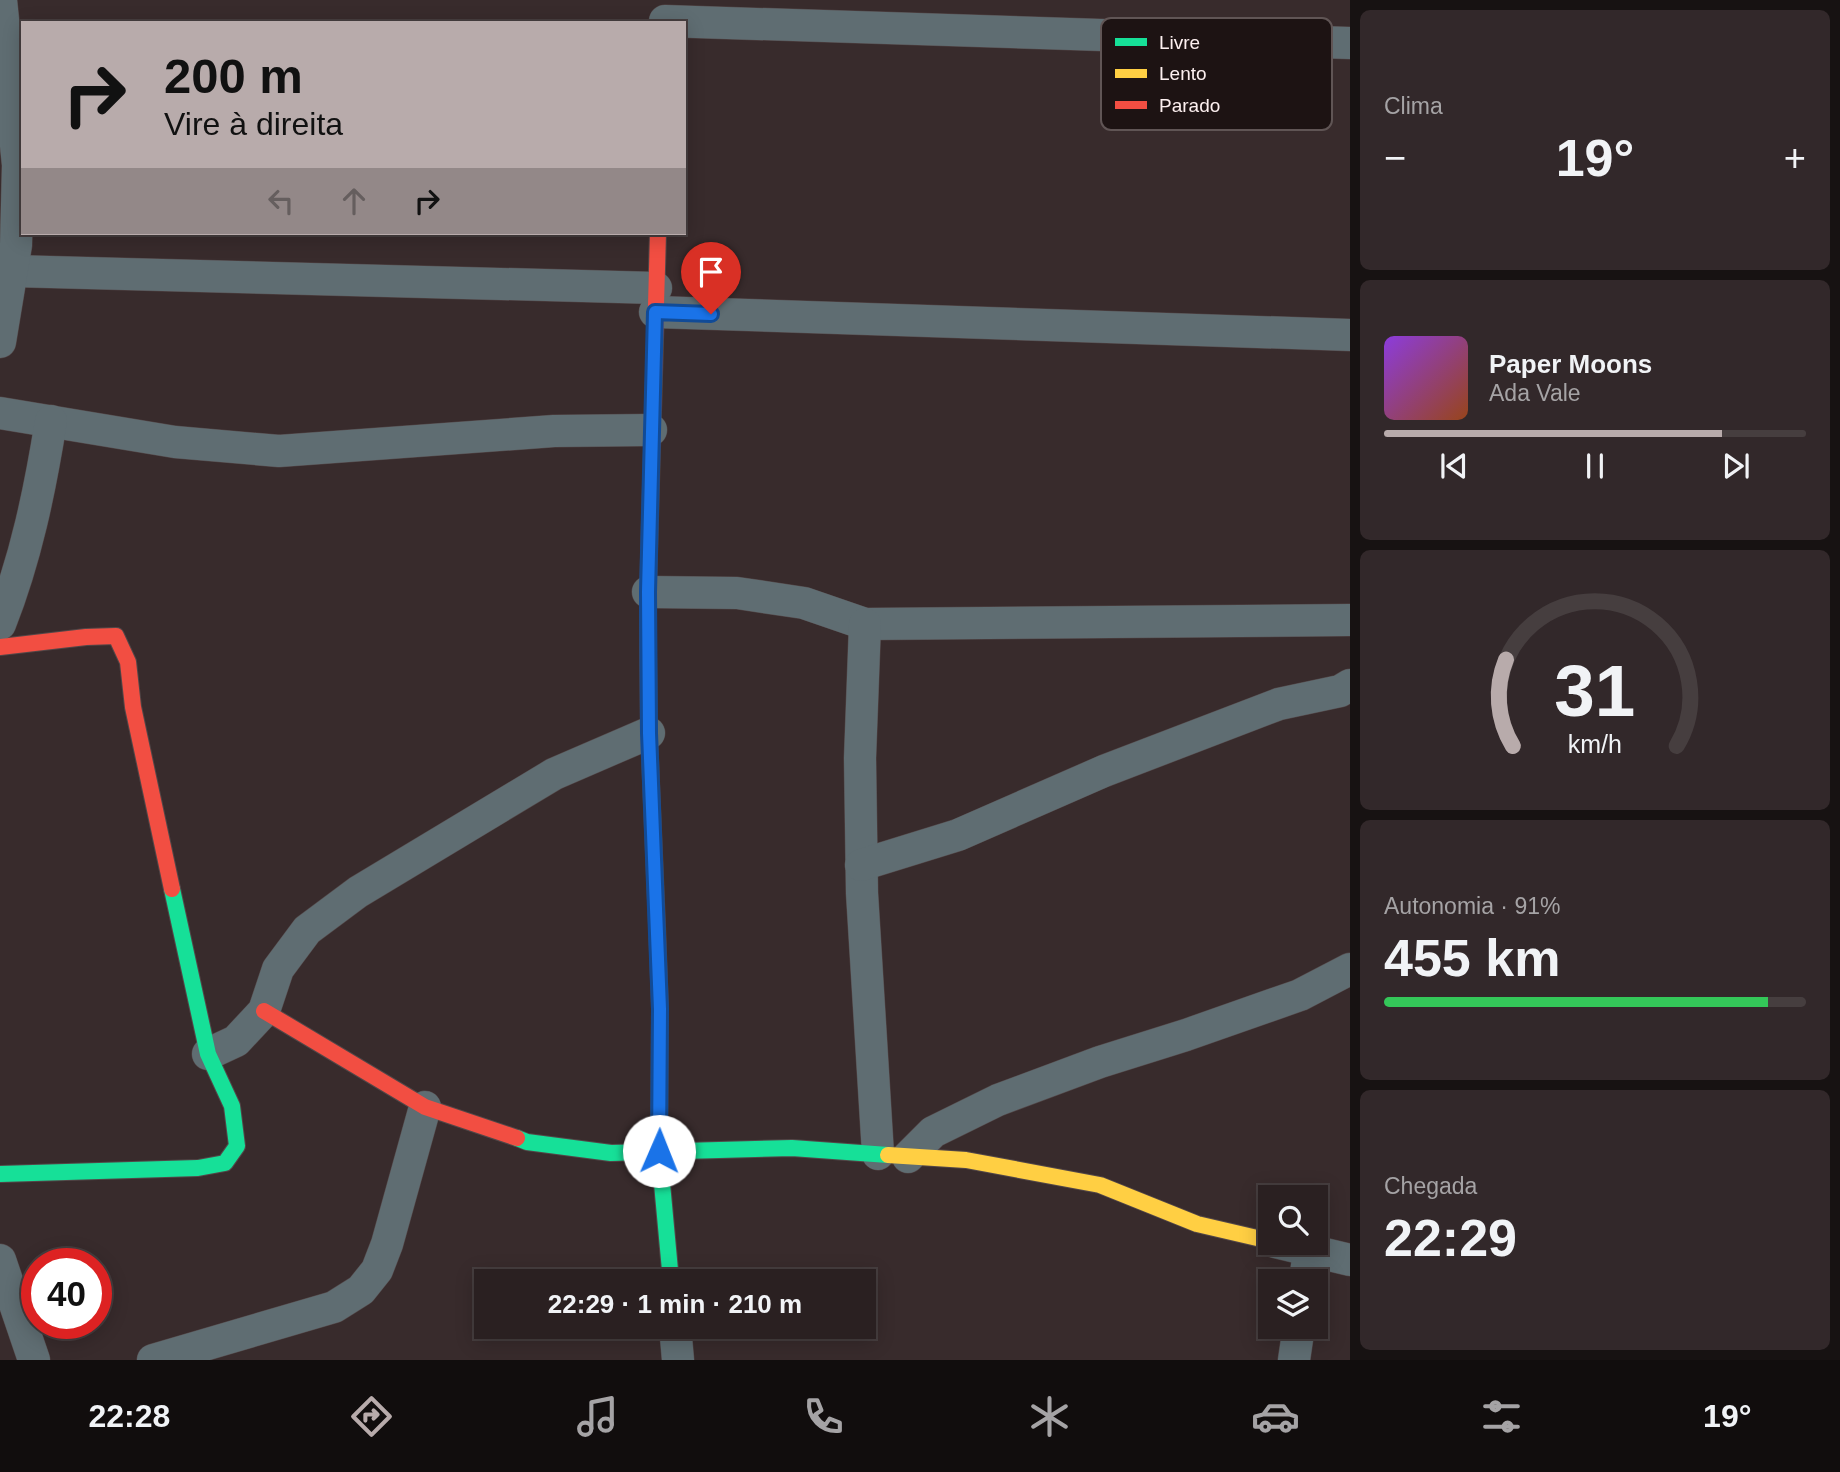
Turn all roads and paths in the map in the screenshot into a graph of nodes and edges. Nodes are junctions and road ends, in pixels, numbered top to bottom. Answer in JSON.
{"nodes":[{"id":1,"x":1,"y":0,"type":"edge"},
{"id":2,"x":665,"y":15,"type":"edge"},
{"id":3,"x":1101,"y":33,"type":"edge"},
{"id":4,"x":1332,"y":43,"type":"edge"},
{"id":5,"x":1350,"y":44,"type":"edge"},
{"id":6,"x":657,"y":235,"type":"edge"},
{"id":7,"x":12,"y":271,"type":"junction"},
{"id":8,"x":655,"y":300,"type":"junction"},
{"id":9,"x":1350,"y":335,"type":"edge"},
{"id":10,"x":0,"y":342,"type":"edge"},
{"id":11,"x":0,"y":413,"type":"edge"},
{"id":12,"x":51,"y":421,"type":"junction"},
{"id":13,"x":651,"y":430,"type":"junction"},
{"id":14,"x":648,"y":592,"type":"junction"},
{"id":15,"x":1350,"y":620,"type":"edge"},
{"id":16,"x":0,"y":624,"type":"edge"},
{"id":17,"x":865,"y":624,"type":"junction"},
{"id":18,"x":0,"y":647,"type":"edge"},
{"id":19,"x":1350,"y":685,"type":"edge"},
{"id":20,"x":649,"y":733,"type":"junction"},
{"id":21,"x":861,"y":865,"type":"junction"},
{"id":22,"x":1350,"y":969,"type":"edge"},
{"id":23,"x":264,"y":1011,"type":"junction"},
{"id":24,"x":208,"y":1054,"type":"junction"},
{"id":25,"x":425,"y":1107,"type":"junction"},
{"id":26,"x":659,"y":1151,"type":"junction"},
{"id":27,"x":893,"y":1155,"type":"junction"},
{"id":28,"x":0,"y":1174,"type":"edge"},
{"id":29,"x":1258,"y":1238,"type":"edge"},
{"id":30,"x":1291,"y":1255,"type":"edge"},
{"id":31,"x":0,"y":1260,"type":"edge"},
{"id":32,"x":1350,"y":1260,"type":"edge"},
{"id":33,"x":1307,"y":1266,"type":"edge"},
{"id":34,"x":670,"y":1269,"type":"edge"},
{"id":35,"x":676,"y":1339,"type":"edge"},
{"id":36,"x":1297,"y":1339,"type":"edge"},
{"id":37,"x":34,"y":1360,"type":"edge"},
{"id":38,"x":153,"y":1360,"type":"edge"},
{"id":39,"x":678,"y":1360,"type":"edge"},
{"id":40,"x":1294,"y":1360,"type":"edge"}],
"edges":[{"from":1,"to":7,"type":"street"},
{"from":2,"to":3,"type":"street"},
{"from":4,"to":5,"type":"street"},
{"from":6,"to":8,"type":"street"},
{"from":7,"to":8,"type":"street"},
{"from":7,"to":10,"type":"street"},
{"from":8,"to":9,"type":"street"},
{"from":8,"to":13,"type":"street"},
{"from":11,"to":12,"type":"street"},
{"from":12,"to":13,"type":"street"},
{"from":12,"to":16,"type":"street"},
{"from":13,"to":14,"type":"street"},
{"from":14,"to":17,"type":"street"},
{"from":14,"to":20,"type":"street"},
{"from":15,"to":17,"type":"street"},
{"from":17,"to":21,"type":"street"},
{"from":18,"to":24,"type":"street"},
{"from":19,"to":21,"type":"street"},
{"from":20,"to":23,"type":"street"},
{"from":20,"to":26,"type":"street"},
{"from":21,"to":27,"type":"street"},
{"from":22,"to":27,"type":"street"},
{"from":23,"to":24,"type":"street"},
{"from":23,"to":25,"type":"street"},
{"from":24,"to":28,"type":"street"},
{"from":25,"to":26,"type":"street"},
{"from":25,"to":38,"type":"street"},
{"from":26,"to":27,"type":"street"},
{"from":26,"to":34,"type":"street"},
{"from":27,"to":29,"type":"street"},
{"from":30,"to":33,"type":"street"},
{"from":31,"to":37,"type":"street"},
{"from":32,"to":33,"type":"street"},
{"from":35,"to":39,"type":"street"},
{"from":36,"to":40,"type":"street"}]}
